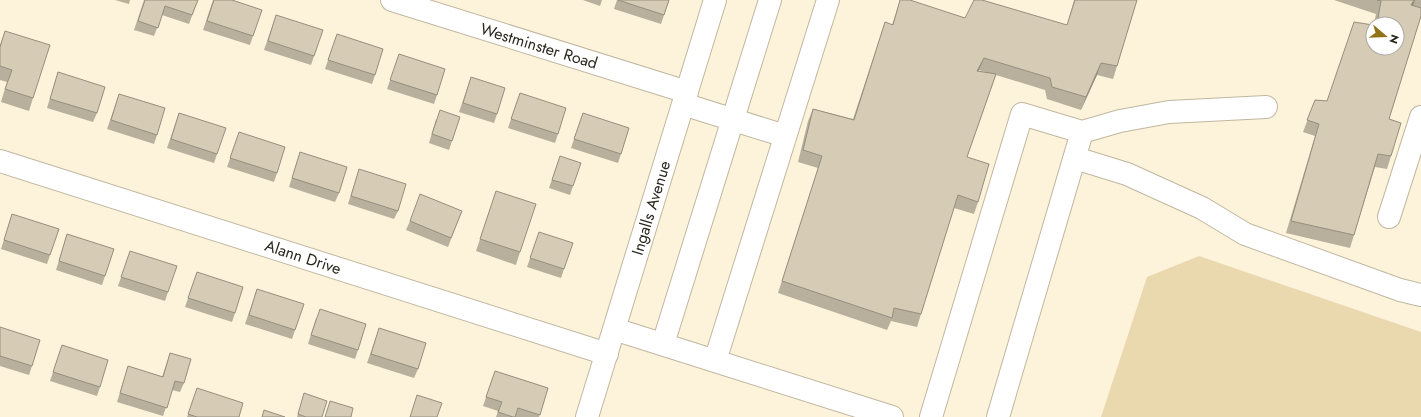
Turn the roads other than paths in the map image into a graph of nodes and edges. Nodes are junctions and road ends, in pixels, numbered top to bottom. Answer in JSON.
{"nodes":[{"id":1,"x":392,"y":0,"type":"edge"},
{"id":2,"x":715,"y":0,"type":"edge"},
{"id":3,"x":770,"y":0,"type":"edge"},
{"id":4,"x":828,"y":0,"type":"edge"},
{"id":5,"x":685,"y":98,"type":"junction"},
{"id":6,"x":1266,"y":106,"type":"dead end"},
{"id":7,"x":732,"y":120,"type":"junction"},
{"id":8,"x":1421,"y":120,"type":"edge"},
{"id":9,"x":1082,"y":132,"type":"junction"},
{"id":10,"x":785,"y":136,"type":"junction"},
{"id":11,"x":1075,"y":158,"type":"junction"},
{"id":12,"x":0,"y":161,"type":"edge"},
{"id":13,"x":1389,"y":217,"type":"dead end"},
{"id":14,"x":1421,"y":295,"type":"edge"},
{"id":15,"x":614,"y":329,"type":"junction"},
{"id":16,"x":663,"y":344,"type":"junction"},
{"id":17,"x":606,"y":354,"type":"junction"},
{"id":18,"x":715,"y":361,"type":"junction"},
{"id":19,"x":587,"y":417,"type":"edge"},
{"id":20,"x":892,"y":417,"type":"edge"},
{"id":21,"x":931,"y":417,"type":"edge"},
{"id":22,"x":998,"y":417,"type":"edge"}],
"edges":[{"from":1,"to":5,"type":"street","name":"Westminster Road"},
{"from":2,"to":5,"type":"street","name":"Ingalls Avenue"},
{"from":3,"to":7,"type":"street"},
{"from":4,"to":10,"type":"street"},
{"from":5,"to":7,"type":"street","name":"Westminster Road"},
{"from":5,"to":15,"type":"street","name":"Ingalls Avenue"},
{"from":6,"to":9,"type":"street"},
{"from":7,"to":10,"type":"street","name":"Westminster Road"},
{"from":7,"to":16,"type":"street"},
{"from":8,"to":13,"type":"street"},
{"from":9,"to":11,"type":"street"},
{"from":9,"to":21,"type":"street"},
{"from":10,"to":18,"type":"street"},
{"from":11,"to":14,"type":"street"},
{"from":11,"to":22,"type":"street"},
{"from":12,"to":17,"type":"street","name":"Alann Drive"},
{"from":15,"to":16,"type":"street"},
{"from":15,"to":17,"type":"street","name":"Ingalls Avenue"},
{"from":16,"to":18,"type":"street"},
{"from":17,"to":19,"type":"street","name":"Ingalls Avenue"},
{"from":18,"to":20,"type":"street"}]}
